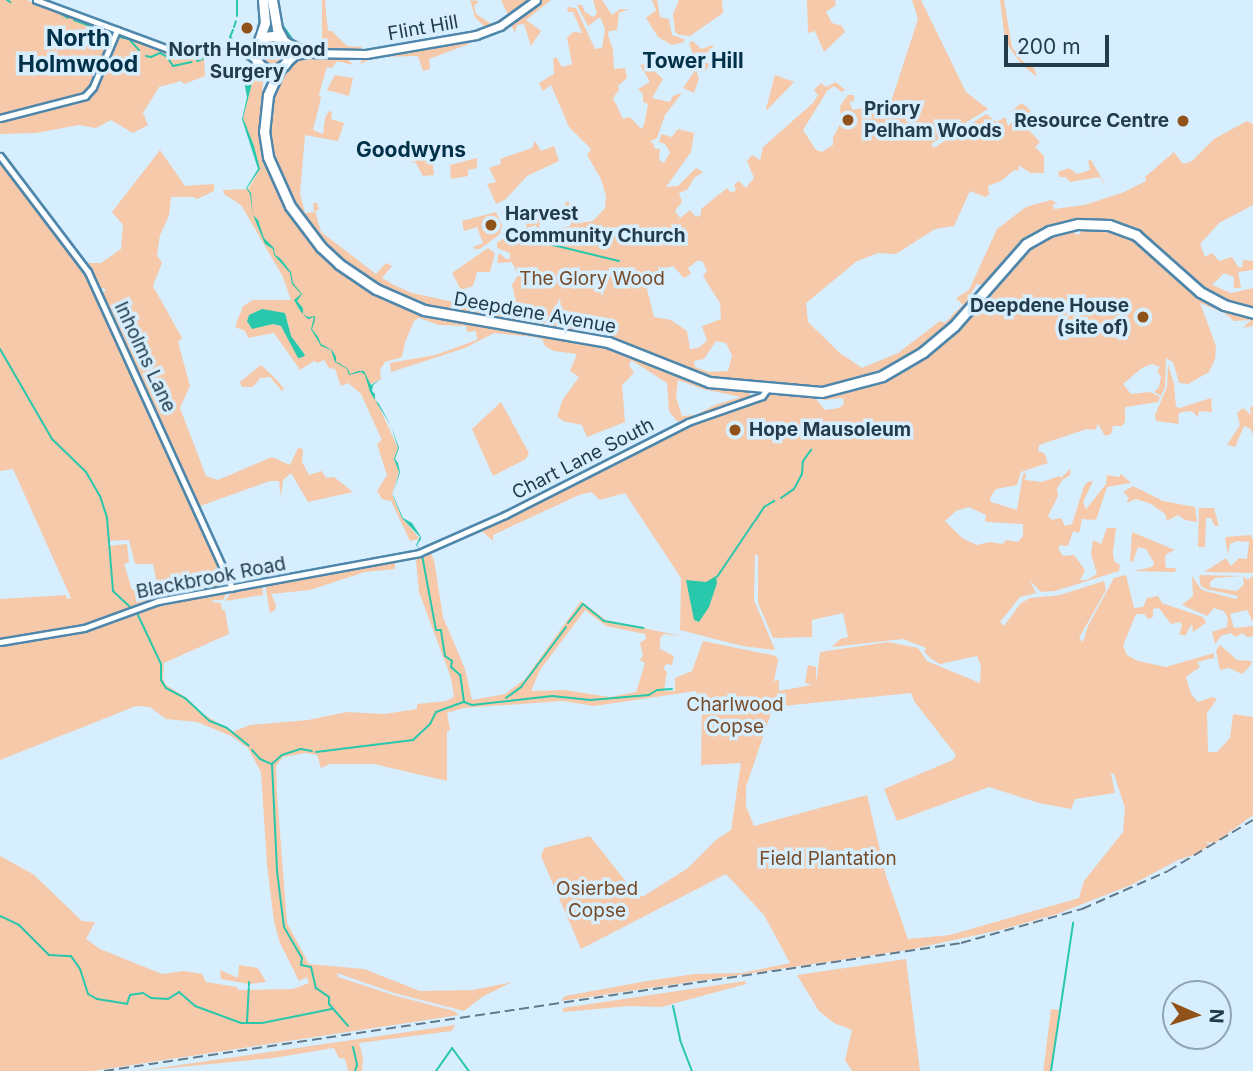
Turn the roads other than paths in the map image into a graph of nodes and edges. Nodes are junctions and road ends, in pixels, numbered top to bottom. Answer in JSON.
{"nodes":[{"id":1,"x":36,"y":0,"type":"edge"},
{"id":2,"x":263,"y":0,"type":"edge"},
{"id":3,"x":272,"y":0,"type":"edge"},
{"id":4,"x":536,"y":0,"type":"edge"},
{"id":5,"x":117,"y":30,"type":"junction"},
{"id":6,"x":284,"y":40,"type":"junction"},
{"id":7,"x":258,"y":43,"type":"junction"},
{"id":8,"x":244,"y":52,"type":"junction"},
{"id":9,"x":307,"y":52,"type":"junction"},
{"id":10,"x":258,"y":61,"type":"junction"},
{"id":11,"x":282,"y":66,"type":"junction"},
{"id":12,"x":268,"y":95,"type":"junction"},
{"id":13,"x":0,"y":118,"type":"edge"},
{"id":14,"x":0,"y":156,"type":"edge"},
{"id":15,"x":1253,"y":313,"type":"edge"},
{"id":16,"x":762,"y":388,"type":"junction"},
{"id":17,"x":424,"y":552,"type":"joint"},
{"id":18,"x":232,"y":588,"type":"junction"},
{"id":19,"x":0,"y":642,"type":"edge"}],
"edges":[{"from":1,"to":5,"type":"street"},
{"from":2,"to":7,"type":"highway"},
{"from":3,"to":6,"type":"highway"},
{"from":4,"to":9,"type":"main road","name":"Flint Hill"},
{"from":5,"to":8,"type":"street"},
{"from":5,"to":13,"type":"street"},
{"from":6,"to":7,"type":"highway"},
{"from":6,"to":9,"type":"main road","name":"Flint Hill"},
{"from":6,"to":11,"type":"highway"},
{"from":7,"to":8,"type":"street"},
{"from":7,"to":10,"type":"highway"},
{"from":8,"to":10,"type":"street"},
{"from":9,"to":11,"type":"main road"},
{"from":10,"to":11,"type":"highway"},
{"from":10,"to":12,"type":"highway","name":"Deepdene Avenue"},
{"from":11,"to":12,"type":"highway","name":"Deepdene Avenue"},
{"from":12,"to":16,"type":"highway","name":"Deepdene Avenue"},
{"from":14,"to":18,"type":"street","name":"Inholms Lane"},
{"from":15,"to":16,"type":"highway","name":"Deepdene Avenue"},
{"from":16,"to":17,"type":"street","name":"Chart Lane South"},
{"from":17,"to":18,"type":"street","name":"Blackbrook Road"},
{"from":18,"to":19,"type":"street","name":"Blackbrook Road"}]}
